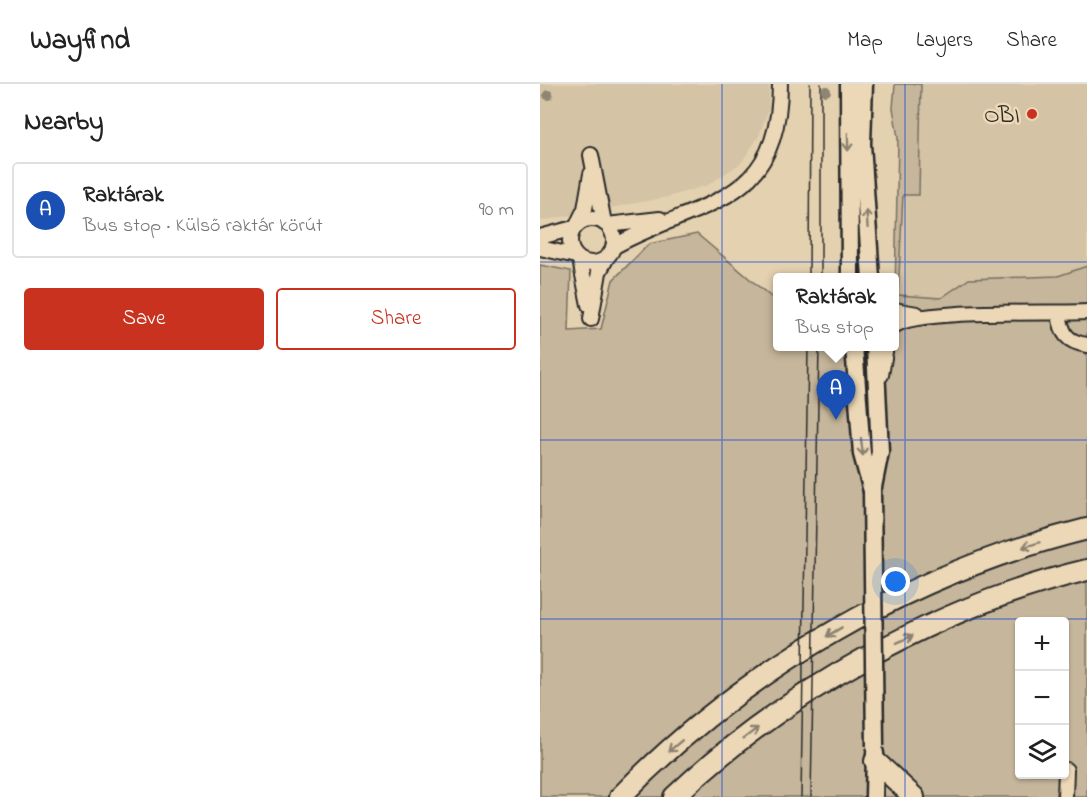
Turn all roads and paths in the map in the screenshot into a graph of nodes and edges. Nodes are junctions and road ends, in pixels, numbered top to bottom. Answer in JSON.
{"nodes":[{"id":1,"x":780,"y":84,"type":"edge"},
{"id":2,"x":849,"y":84,"type":"edge"},
{"id":3,"x":864,"y":84,"type":"edge"},
{"id":4,"x":591,"y":155,"type":"dead end"},
{"id":5,"x":592,"y":169,"type":"junction"},
{"id":6,"x":680,"y":216,"type":"junction"},
{"id":7,"x":606,"y":224,"type":"junction"},
{"id":8,"x":576,"y":226,"type":"junction"},
{"id":9,"x":540,"y":237,"type":"edge"},
{"id":10,"x":540,"y":248,"type":"edge"},
{"id":11,"x":611,"y":251,"type":"junction"},
{"id":12,"x":578,"y":258,"type":"junction"},
{"id":13,"x":850,"y":273,"type":"edge"},
{"id":14,"x":871,"y":273,"type":"edge"},
{"id":15,"x":899,"y":311,"type":"edge"},
{"id":16,"x":1087,"y":312,"type":"edge"},
{"id":17,"x":1059,"y":314,"type":"junction"},
{"id":18,"x":932,"y":315,"type":"junction"},
{"id":19,"x":899,"y":323,"type":"edge"},
{"id":20,"x":1087,"y":345,"type":"edge"},
{"id":21,"x":854,"y":351,"type":"edge"},
{"id":22,"x":875,"y":351,"type":"edge"},
{"id":23,"x":885,"y":351,"type":"edge"},
{"id":24,"x":878,"y":389,"type":"junction"},
{"id":25,"x":872,"y":490,"type":"junction"},
{"id":26,"x":1087,"y":529,"type":"edge"},
{"id":27,"x":1087,"y":570,"type":"edge"},
{"id":28,"x":875,"y":754,"type":"junction"},
{"id":29,"x":1066,"y":779,"type":"edge"},
{"id":30,"x":620,"y":797,"type":"edge"},
{"id":31,"x":674,"y":797,"type":"edge"},
{"id":32,"x":874,"y":797,"type":"edge"},
{"id":33,"x":914,"y":797,"type":"edge"},
{"id":34,"x":1065,"y":797,"type":"edge"}],
"edges":[{"from":1,"to":6,"type":"street"},
{"from":2,"to":13,"type":"main road","one_way":true},
{"from":14,"to":3,"type":"main road","one_way":true},
{"from":4,"to":5,"type":"street"},
{"from":5,"to":7,"type":"street"},
{"from":5,"to":8,"type":"street"},
{"from":6,"to":7,"type":"street"},
{"from":6,"to":11,"type":"street"},
{"from":7,"to":8,"type":"street"},
{"from":7,"to":11,"type":"street"},
{"from":8,"to":9,"type":"street"},
{"from":8,"to":12,"type":"street"},
{"from":10,"to":12,"type":"street"},
{"from":11,"to":12,"type":"street"},
{"from":11,"to":12,"type":"street"},
{"from":15,"to":18,"type":"street"},
{"from":16,"to":17,"type":"street"},
{"from":17,"to":18,"type":"street"},
{"from":17,"to":20,"type":"street"},
{"from":18,"to":19,"type":"street"},
{"from":21,"to":25,"type":"main road","one_way":true},
{"from":22,"to":24,"type":"main road"},
{"from":23,"to":24,"type":"street"},
{"from":24,"to":25,"type":"main road"},
{"from":25,"to":28,"type":"main road","bridge":true},
{"from":26,"to":30,"type":"highway","one_way":true},
{"from":31,"to":27,"type":"highway","one_way":true},
{"from":28,"to":32,"type":"main road"},
{"from":28,"to":33,"type":"highway"},
{"from":29,"to":34,"type":"street"}]}
